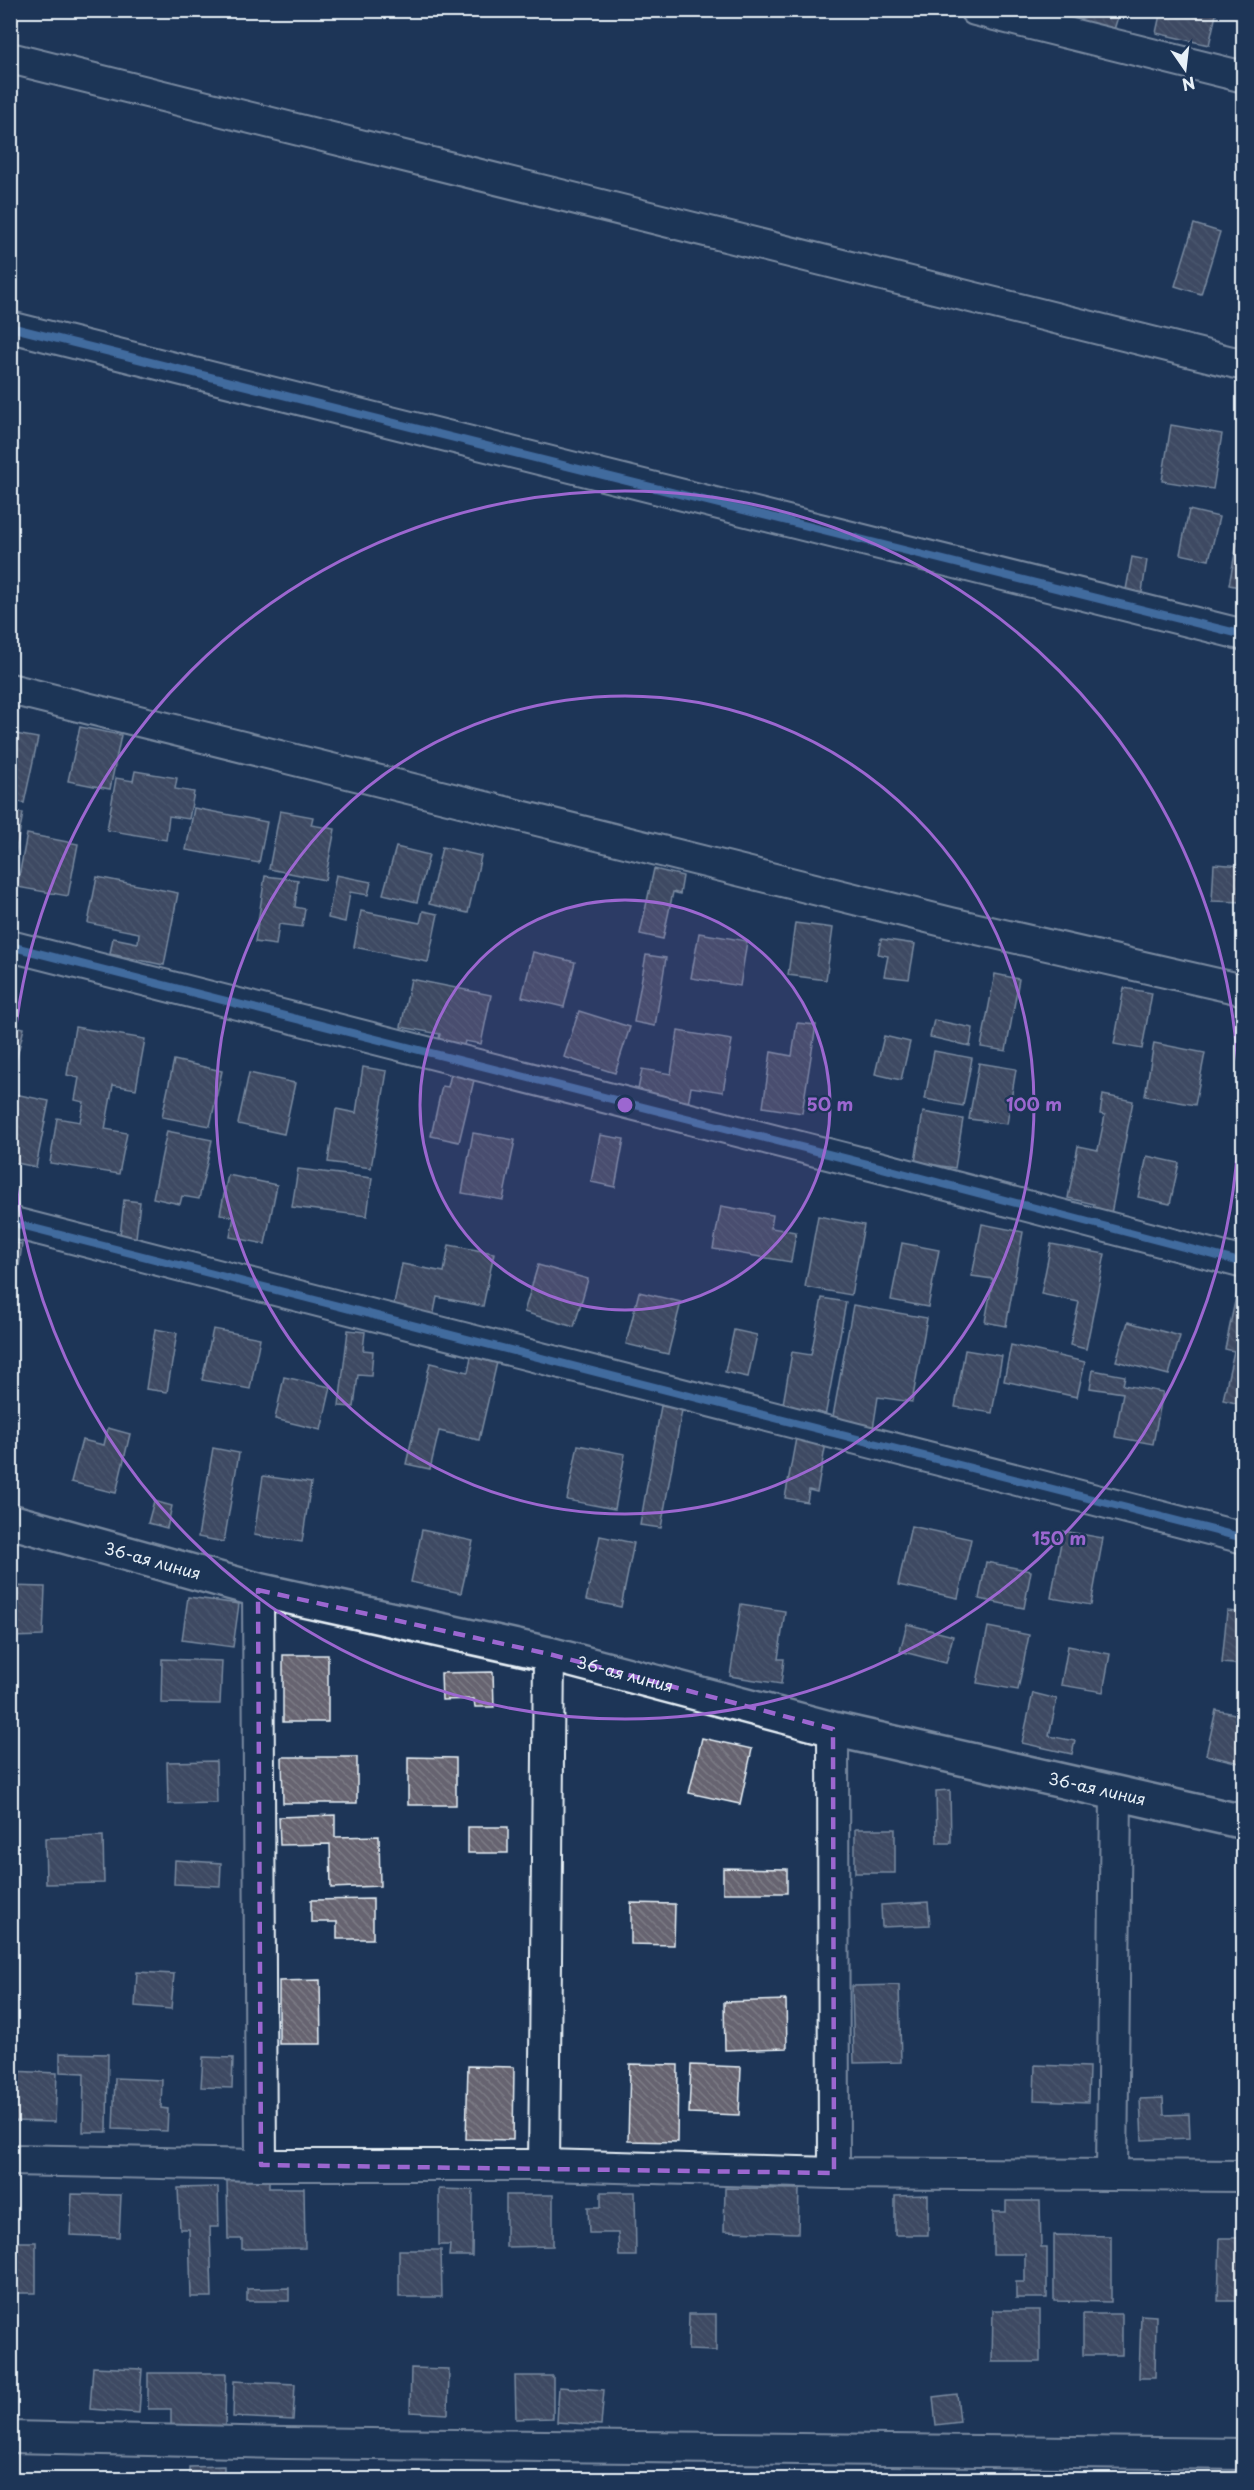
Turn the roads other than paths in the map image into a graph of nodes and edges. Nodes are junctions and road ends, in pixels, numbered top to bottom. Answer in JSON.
{"nodes":[{"id":1,"x":975,"y":10,"type":"edge"},
{"id":2,"x":10,"y":58,"type":"edge"},
{"id":3,"x":1244,"y":77,"type":"edge"},
{"id":4,"x":10,"y":327,"type":"edge"},
{"id":5,"x":1244,"y":365,"type":"edge"},
{"id":6,"x":1244,"y":635,"type":"edge"},
{"id":7,"x":10,"y":688,"type":"edge"},
{"id":8,"x":10,"y":946,"type":"edge"},
{"id":9,"x":1244,"y":990,"type":"edge"},
{"id":10,"x":10,"y":1222,"type":"edge"},
{"id":11,"x":1244,"y":1263,"type":"edge"},
{"id":12,"x":10,"y":1521,"type":"edge"},
{"id":13,"x":1244,"y":1538,"type":"edge"},
{"id":14,"x":258,"y":1590,"type":"junction"},
{"id":15,"x":549,"y":1654,"type":"junction"},
{"id":16,"x":833,"y":1729,"type":"junction"},
{"id":17,"x":1116,"y":1793,"type":"junction"},
{"id":18,"x":1244,"y":1822,"type":"edge"},
{"id":19,"x":10,"y":2160,"type":"edge"},
{"id":20,"x":261,"y":2165,"type":"junction"},
{"id":21,"x":544,"y":2165,"type":"junction"},
{"id":22,"x":834,"y":2173,"type":"junction"},
{"id":23,"x":1112,"y":2175,"type":"junction"},
{"id":24,"x":1244,"y":2176,"type":"edge"},
{"id":25,"x":10,"y":2438,"type":"edge"},
{"id":26,"x":1244,"y":2454,"type":"edge"}],
"edges":[{"from":1,"to":3,"type":"street"},
{"from":2,"to":5,"type":"street"},
{"from":4,"to":6,"type":"street"},
{"from":7,"to":9,"type":"street"},
{"from":8,"to":11,"type":"street"},
{"from":10,"to":13,"type":"street"},
{"from":12,"to":14,"type":"street","name":"36-ая линия"},
{"from":14,"to":15,"type":"street","name":"36-ая линия"},
{"from":14,"to":20,"type":"street"},
{"from":15,"to":16,"type":"street","name":"36-ая линия"},
{"from":15,"to":21,"type":"street"},
{"from":16,"to":17,"type":"street","name":"36-ая линия"},
{"from":16,"to":22,"type":"street"},
{"from":17,"to":18,"type":"street","name":"36-ая линия"},
{"from":17,"to":23,"type":"street"},
{"from":19,"to":20,"type":"street"},
{"from":20,"to":21,"type":"street"},
{"from":21,"to":22,"type":"street"},
{"from":22,"to":23,"type":"street"},
{"from":23,"to":24,"type":"street"},
{"from":25,"to":26,"type":"street"}]}
